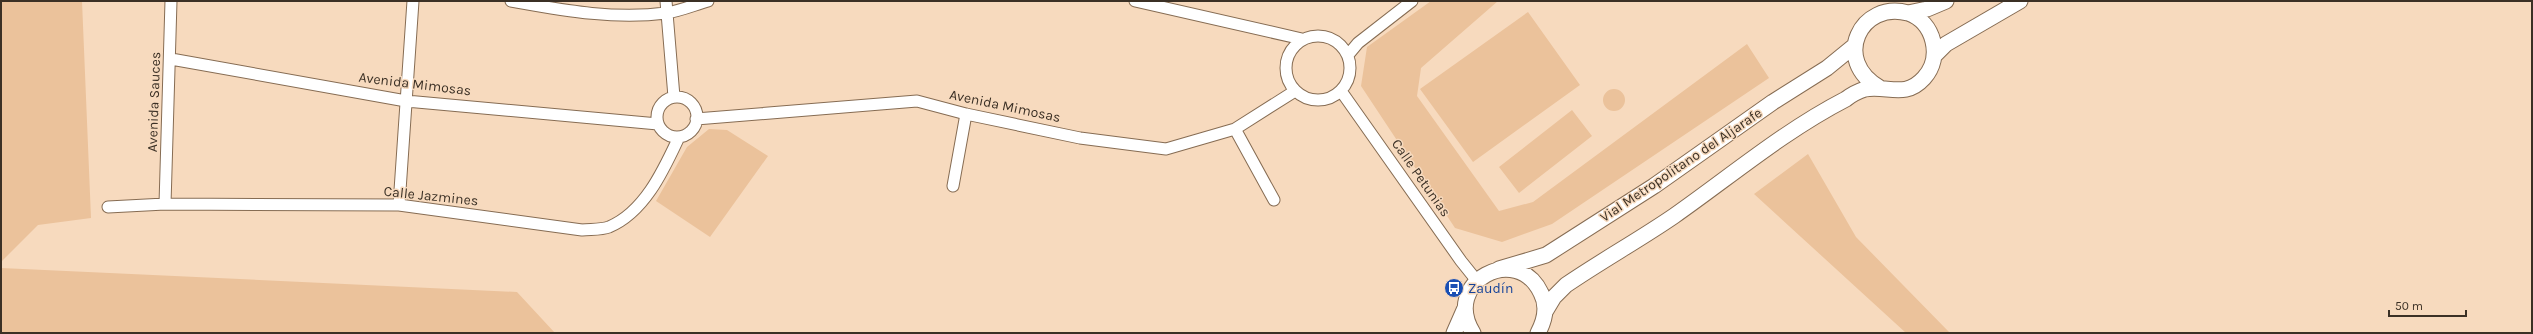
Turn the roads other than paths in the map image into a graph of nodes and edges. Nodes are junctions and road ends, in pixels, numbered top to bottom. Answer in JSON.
{"nodes":[{"id":1,"x":171,"y":1,"type":"edge"},
{"id":2,"x":413,"y":1,"type":"edge"},
{"id":3,"x":511,"y":1,"type":"edge"},
{"id":4,"x":666,"y":1,"type":"edge"},
{"id":5,"x":708,"y":1,"type":"edge"},
{"id":6,"x":1135,"y":1,"type":"edge"},
{"id":7,"x":1412,"y":1,"type":"edge"},
{"id":8,"x":1946,"y":1,"type":"edge"},
{"id":9,"x":2020,"y":1,"type":"edge"},
{"id":10,"x":667,"y":13,"type":"junction"},
{"id":11,"x":1908,"y":13,"type":"junction"},
{"id":12,"x":1302,"y":39,"type":"junction"},
{"id":13,"x":1854,"y":46,"type":"junction"},
{"id":14,"x":1348,"y":55,"type":"junction"},
{"id":15,"x":1934,"y":56,"type":"junction"},
{"id":16,"x":171,"y":59,"type":"junction"},
{"id":17,"x":1880,"y":88,"type":"junction"},
{"id":18,"x":1294,"y":91,"type":"junction"},
{"id":19,"x":1342,"y":91,"type":"junction"},
{"id":20,"x":674,"y":98,"type":"junction"},
{"id":21,"x":406,"y":101,"type":"junction"},
{"id":22,"x":966,"y":114,"type":"junction"},
{"id":23,"x":696,"y":119,"type":"junction"},
{"id":24,"x":658,"y":124,"type":"junction"},
{"id":25,"x":1235,"y":129,"type":"junction"},
{"id":26,"x":679,"y":137,"type":"junction"},
{"id":27,"x":953,"y":186,"type":"dead end"},
{"id":28,"x":1274,"y":200,"type":"dead end"},
{"id":29,"x":165,"y":204,"type":"junction"},
{"id":30,"x":399,"y":205,"type":"junction"},
{"id":31,"x":108,"y":207,"type":"dead end"},
{"id":32,"x":1499,"y":269,"type":"junction"},
{"id":33,"x":1477,"y":281,"type":"junction"},
{"id":34,"x":1465,"y":307,"type":"junction"},
{"id":35,"x":1545,"y":312,"type":"junction"},
{"id":36,"x":1454,"y":333,"type":"edge"},
{"id":37,"x":1473,"y":333,"type":"edge"},
{"id":38,"x":1538,"y":333,"type":"edge"}],
"edges":[{"from":1,"to":16,"type":"street","name":"Avenida Sauces"},
{"from":2,"to":21,"type":"street"},
{"from":3,"to":10,"type":"street"},
{"from":4,"to":10,"type":"street"},
{"from":5,"to":10,"type":"street"},
{"from":6,"to":12,"type":"street"},
{"from":7,"to":14,"type":"street"},
{"from":8,"to":11,"type":"main road","name":"Vial Metropolitano del Aljarafe"},
{"from":9,"to":15,"type":"main road","name":"Vial Metropolitano del Aljarafe"},
{"from":10,"to":20,"type":"street"},
{"from":11,"to":13,"type":"main road","name":"Vial Metropolitano del Aljarafe"},
{"from":11,"to":15,"type":"main road"},
{"from":12,"to":14,"type":"street"},
{"from":12,"to":18,"type":"street"},
{"from":13,"to":17,"type":"main road"},
{"from":13,"to":32,"type":"main road","name":"Vial Metropolitano del Aljarafe"},
{"from":14,"to":19,"type":"street"},
{"from":15,"to":17,"type":"main road","name":"Vial Metropolitano del Aljarafe"},
{"from":16,"to":21,"type":"street","name":"Avenida Mimosas"},
{"from":16,"to":29,"type":"street","name":"Avenida Sauces"},
{"from":17,"to":35,"type":"main road","name":"Vial Metropolitano del Aljarafe"},
{"from":18,"to":19,"type":"street"},
{"from":18,"to":25,"type":"street","name":"Avenida Mimosas"},
{"from":19,"to":33,"type":"street","name":"Calle Petunias"},
{"from":20,"to":23,"type":"street"},
{"from":20,"to":24,"type":"street"},
{"from":21,"to":24,"type":"street","name":"Avenida Mimosas"},
{"from":21,"to":30,"type":"street"},
{"from":22,"to":23,"type":"street","name":"Avenida Mimosas"},
{"from":22,"to":25,"type":"street","name":"Avenida Mimosas"},
{"from":22,"to":27,"type":"street"},
{"from":23,"to":26,"type":"street"},
{"from":24,"to":26,"type":"street"},
{"from":25,"to":28,"type":"street"},
{"from":26,"to":30,"type":"street","name":"Calle Jazmines"},
{"from":29,"to":30,"type":"street","name":"Calle Jazmines"},
{"from":29,"to":31,"type":"street","name":"Calle Jazmines"},
{"from":32,"to":33,"type":"main road","name":"Vial Metropolitano del Aljarafe"},
{"from":32,"to":35,"type":"main road","name":"Vial Metropolitano del Aljarafe"},
{"from":33,"to":34,"type":"main road"},
{"from":34,"to":36,"type":"main road"},
{"from":34,"to":37,"type":"main road"},
{"from":35,"to":38,"type":"main road","name":"Vial Metropolitano del Aljarafe"}]}
